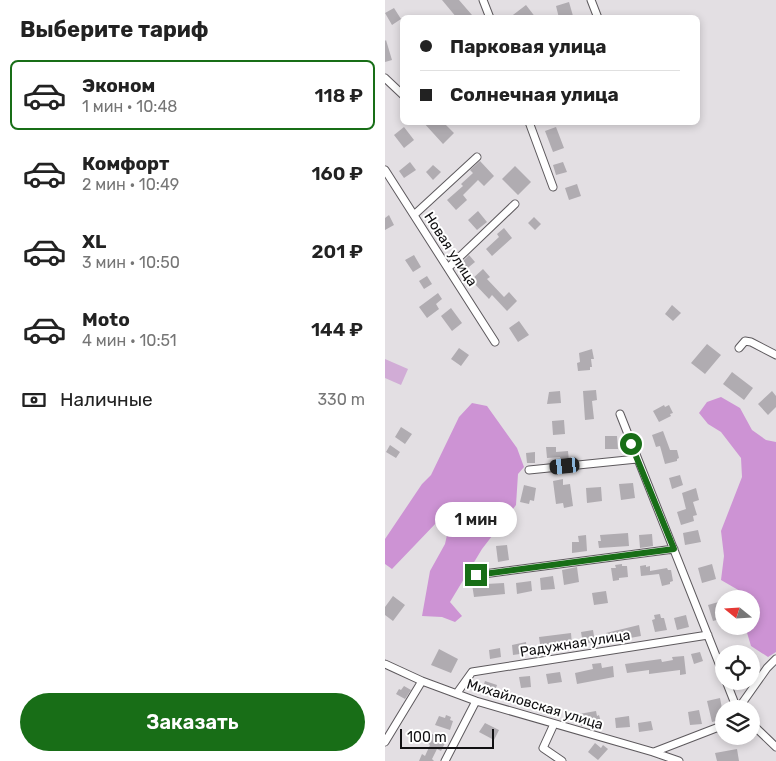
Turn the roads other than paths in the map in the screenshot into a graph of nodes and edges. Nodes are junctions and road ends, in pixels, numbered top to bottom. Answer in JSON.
{"nodes":[{"id":1,"x":483,"y":0,"type":"edge"},
{"id":2,"x":591,"y":0,"type":"edge"},
{"id":3,"x":489,"y":15,"type":"edge"},
{"id":4,"x":597,"y":15,"type":"edge"},
{"id":5,"x":385,"y":78,"type":"edge"},
{"id":6,"x":400,"y":92,"type":"edge"},
{"id":7,"x":530,"y":125,"type":"edge"},
{"id":8,"x":477,"y":157,"type":"dead end"},
{"id":9,"x":385,"y":170,"type":"edge"},
{"id":10,"x":553,"y":187,"type":"dead end"},
{"id":11,"x":515,"y":204,"type":"dead end"},
{"id":12,"x":414,"y":215,"type":"junction"},
{"id":13,"x":448,"y":268,"type":"junction"},
{"id":14,"x":495,"y":342,"type":"dead end"},
{"id":15,"x":739,"y":348,"type":"dead end"},
{"id":16,"x":776,"y":356,"type":"edge"},
{"id":17,"x":620,"y":414,"type":"dead end"},
{"id":18,"x":637,"y":459,"type":"junction"},
{"id":19,"x":529,"y":470,"type":"dead end"},
{"id":20,"x":674,"y":549,"type":"junction"},
{"id":21,"x":476,"y":575,"type":"dead end"},
{"id":22,"x":708,"y":635,"type":"junction"},
{"id":23,"x":715,"y":653,"type":"edge"},
{"id":24,"x":776,"y":659,"type":"edge"},
{"id":25,"x":385,"y":664,"type":"edge"},
{"id":26,"x":422,"y":681,"type":"junction"},
{"id":27,"x":457,"y":693,"type":"junction"},
{"id":28,"x":744,"y":700,"type":"edge"},
{"id":29,"x":476,"y":701,"type":"junction"},
{"id":30,"x":554,"y":724,"type":"junction"},
{"id":31,"x":715,"y":728,"type":"edge"},
{"id":32,"x":760,"y":732,"type":"edge"},
{"id":33,"x":385,"y":742,"type":"edge"},
{"id":34,"x":776,"y":747,"type":"edge"},
{"id":35,"x":653,"y":752,"type":"junction"},
{"id":36,"x":445,"y":761,"type":"edge"},
{"id":37,"x":562,"y":761,"type":"edge"},
{"id":38,"x":679,"y":761,"type":"edge"}],
"edges":[{"from":1,"to":3,"type":"street"},
{"from":2,"to":4,"type":"street"},
{"from":5,"to":6,"type":"street"},
{"from":7,"to":10,"type":"street"},
{"from":8,"to":12,"type":"street"},
{"from":9,"to":12,"type":"street","name":"Новая улица"},
{"from":11,"to":13,"type":"street"},
{"from":12,"to":13,"type":"street","name":"Новая улица"},
{"from":13,"to":14,"type":"street","name":"Новая улица"},
{"from":15,"to":16,"type":"street"},
{"from":17,"to":18,"type":"street"},
{"from":18,"to":19,"type":"street"},
{"from":18,"to":20,"type":"street"},
{"from":20,"to":21,"type":"street"},
{"from":20,"to":22,"type":"street"},
{"from":22,"to":23,"type":"street"},
{"from":22,"to":27,"type":"street","name":"Радужная улица"},
{"from":24,"to":28,"type":"street"},
{"from":25,"to":26,"type":"street","name":"Михайловская улица"},
{"from":26,"to":27,"type":"street","name":"Михайловская улица"},
{"from":26,"to":33,"type":"street"},
{"from":27,"to":29,"type":"street","name":"Михайловская улица"},
{"from":29,"to":30,"type":"street","name":"Михайловская улица"},
{"from":29,"to":36,"type":"street"},
{"from":30,"to":35,"type":"street","name":"Михайловская улица"},
{"from":30,"to":37,"type":"street"},
{"from":31,"to":35,"type":"street"},
{"from":32,"to":34,"type":"street"},
{"from":35,"to":38,"type":"street","name":"Михайловская улица"}]}
